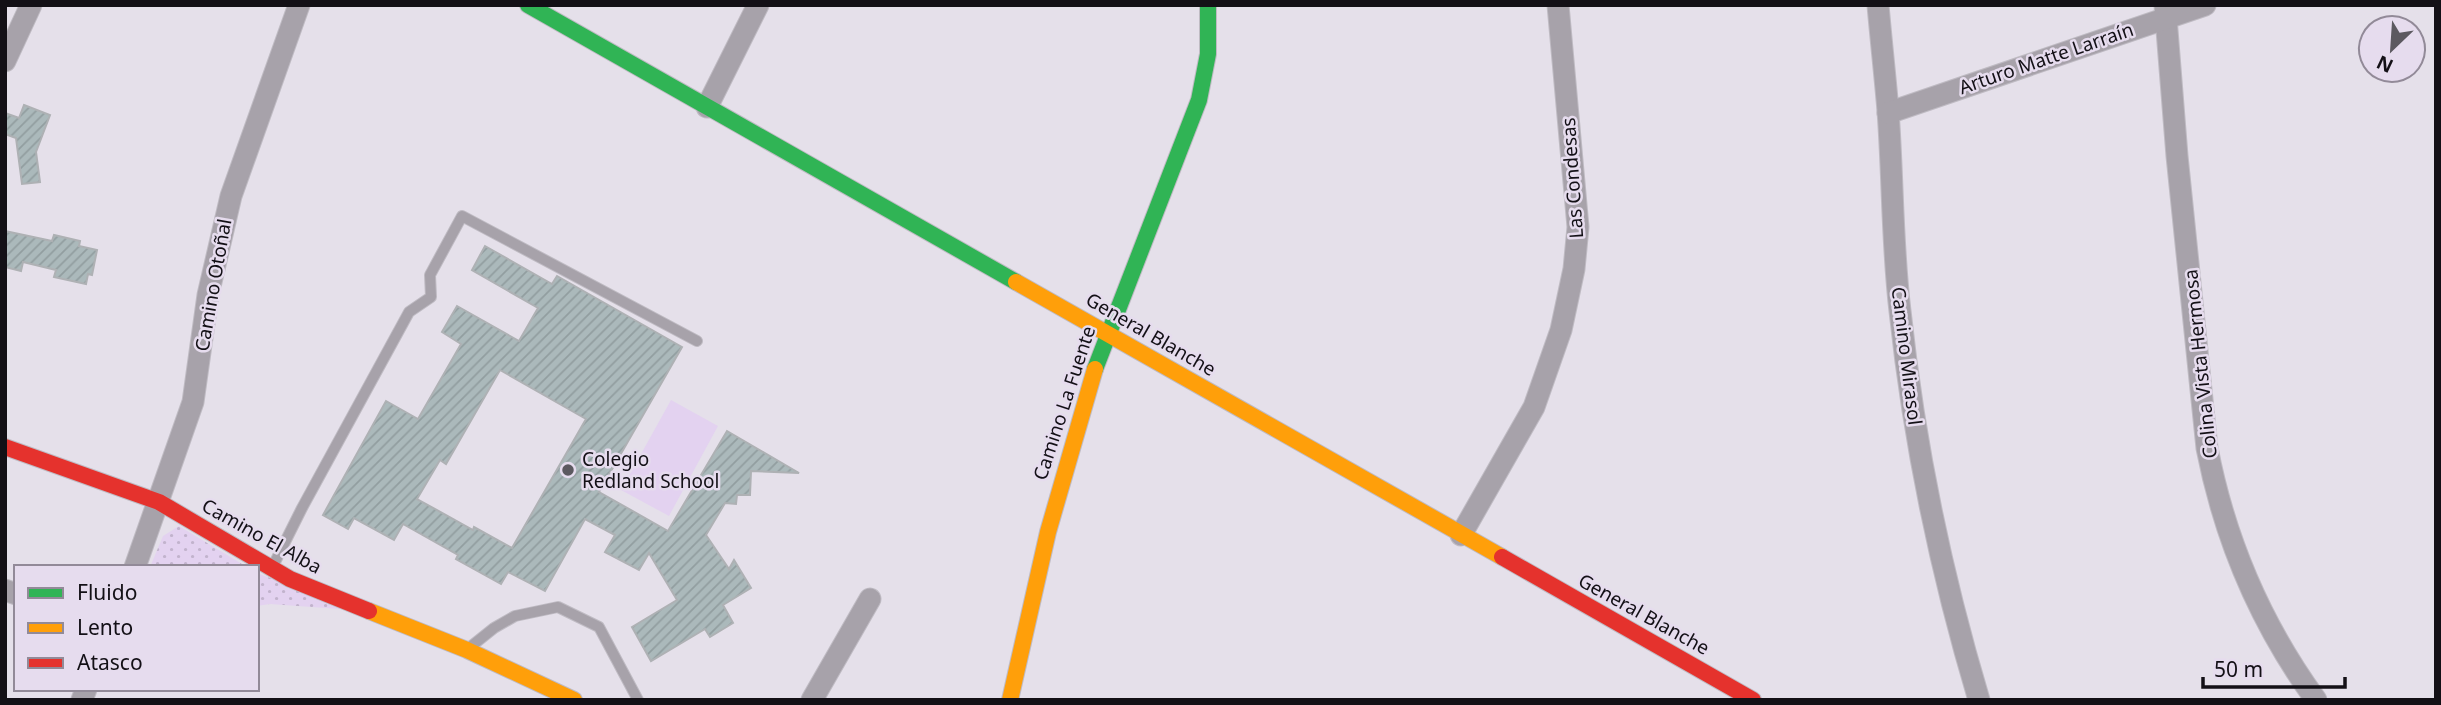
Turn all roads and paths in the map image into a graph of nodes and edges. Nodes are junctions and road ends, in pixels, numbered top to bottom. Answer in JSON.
{"nodes":[{"id":1,"x":31,"y":5,"type":"edge"},
{"id":2,"x":299,"y":5,"type":"edge"},
{"id":3,"x":528,"y":5,"type":"edge"},
{"id":4,"x":758,"y":5,"type":"edge"},
{"id":5,"x":1208,"y":5,"type":"edge"},
{"id":6,"x":1558,"y":5,"type":"edge"},
{"id":7,"x":1878,"y":5,"type":"edge"},
{"id":8,"x":2205,"y":5,"type":"edge"},
{"id":9,"x":2165,"y":12,"type":"edge"},
{"id":10,"x":5,"y":61,"type":"edge"},
{"id":11,"x":707,"y":107,"type":"junction"},
{"id":12,"x":1888,"y":113,"type":"junction"},
{"id":13,"x":1108,"y":333,"type":"junction"},
{"id":14,"x":697,"y":341,"type":"dead end"},
{"id":15,"x":5,"y":447,"type":"edge"},
{"id":16,"x":159,"y":502,"type":"junction"},
{"id":17,"x":1461,"y":535,"type":"junction"},
{"id":18,"x":136,"y":565,"type":"edge"},
{"id":19,"x":271,"y":570,"type":"junction"},
{"id":20,"x":870,"y":599,"type":"dead end"},
{"id":21,"x":467,"y":650,"type":"junction"},
{"id":22,"x":574,"y":700,"type":"edge"},
{"id":23,"x":638,"y":700,"type":"edge"},
{"id":24,"x":812,"y":700,"type":"edge"},
{"id":25,"x":1010,"y":700,"type":"edge"},
{"id":26,"x":1753,"y":700,"type":"edge"},
{"id":27,"x":1979,"y":700,"type":"edge"},
{"id":28,"x":2316,"y":700,"type":"edge"}],
"edges":[{"from":1,"to":10,"type":"street"},
{"from":2,"to":16,"type":"street","name":"Camino Otoñal"},
{"from":3,"to":11,"type":"main road","name":"General Blanche"},
{"from":4,"to":11,"type":"street"},
{"from":5,"to":13,"type":"main road","name":"Camino La Fuente"},
{"from":6,"to":17,"type":"street","name":"Las Condesas"},
{"from":7,"to":12,"type":"street","name":"Camino Mirasol"},
{"from":8,"to":9,"type":"street","name":"Arturo Matte Larraín"},
{"from":9,"to":12,"type":"street","name":"Arturo Matte Larraín"},
{"from":9,"to":28,"type":"street","name":"Colina Vista Hermosa"},
{"from":11,"to":13,"type":"main road","name":"General Blanche"},
{"from":12,"to":27,"type":"street","name":"Camino Mirasol"},
{"from":13,"to":17,"type":"main road","name":"General Blanche"},
{"from":13,"to":25,"type":"main road","name":"Camino La Fuente"},
{"from":14,"to":19,"type":"lane"},
{"from":15,"to":16,"type":"main road","name":"Camino El Alba"},
{"from":16,"to":18,"type":"street","name":"Camino Otoñal"},
{"from":16,"to":19,"type":"main road","name":"Camino El Alba"},
{"from":17,"to":26,"type":"main road","name":"General Blanche"},
{"from":19,"to":21,"type":"main road","name":"Camino El Alba"},
{"from":20,"to":24,"type":"street"},
{"from":21,"to":22,"type":"main road","name":"Camino El Alba"},
{"from":21,"to":23,"type":"lane"}]}
